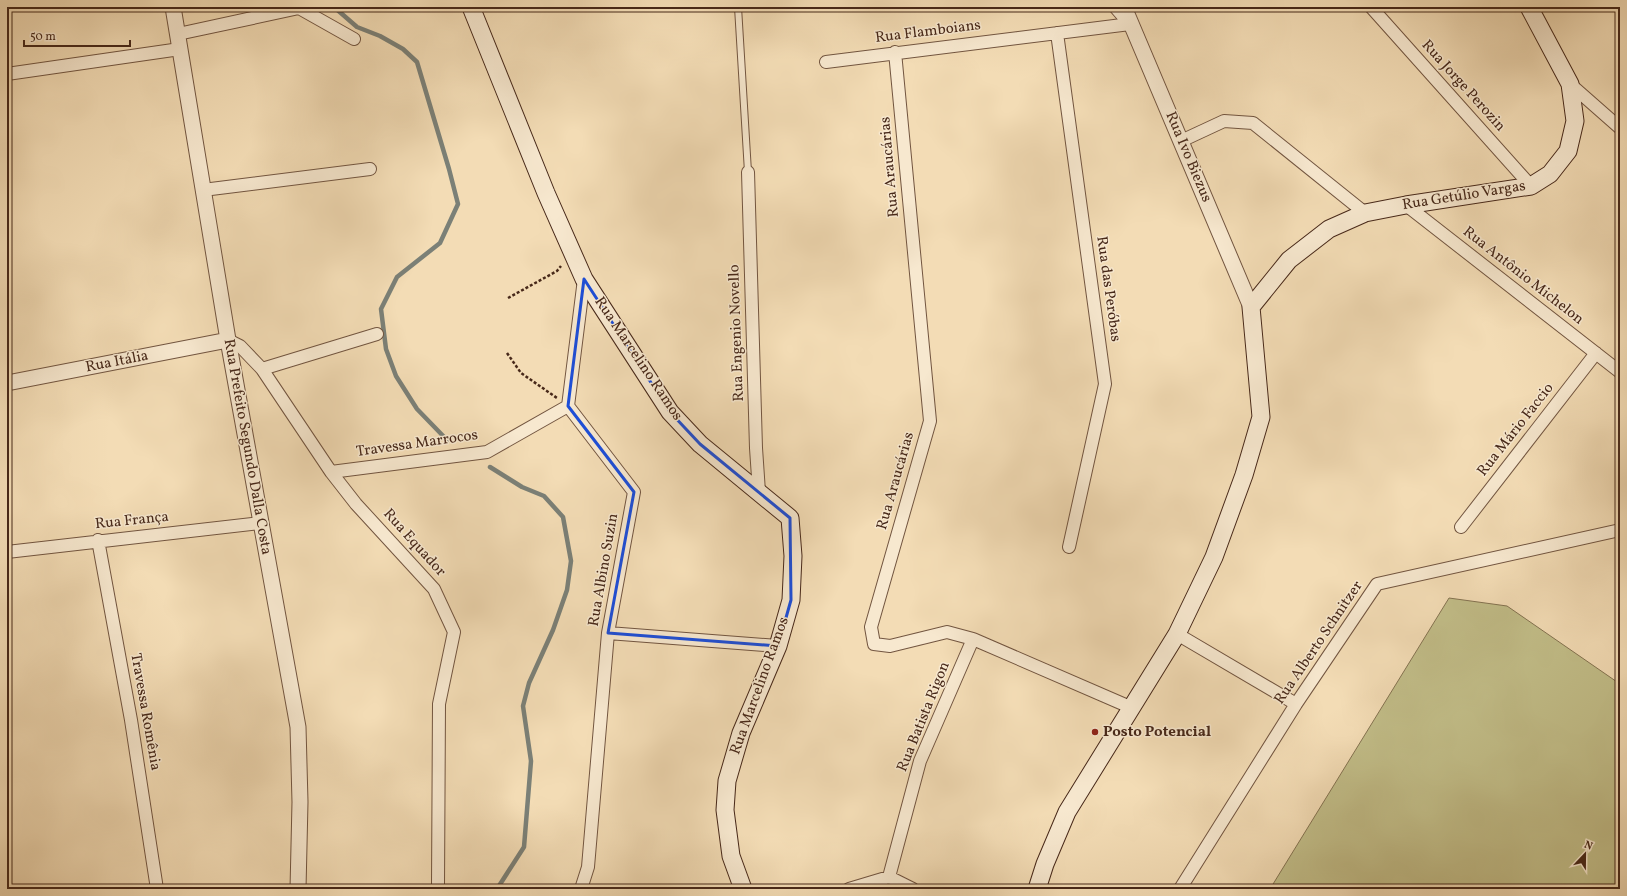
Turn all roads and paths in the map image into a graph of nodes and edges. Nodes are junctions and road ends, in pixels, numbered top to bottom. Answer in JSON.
{"nodes":[{"id":1,"x":173,"y":7,"type":"edge"},
{"id":2,"x":471,"y":7,"type":"edge"},
{"id":3,"x":738,"y":7,"type":"edge"},
{"id":4,"x":1115,"y":7,"type":"edge"},
{"id":5,"x":1124,"y":7,"type":"edge"},
{"id":6,"x":1371,"y":7,"type":"edge"},
{"id":7,"x":1529,"y":7,"type":"edge"},
{"id":8,"x":1130,"y":24,"type":"junction"},
{"id":9,"x":1057,"y":33,"type":"junction"},
{"id":10,"x":354,"y":39,"type":"dead end"},
{"id":11,"x":179,"y":42,"type":"junction"},
{"id":12,"x":896,"y":52,"type":"junction"},
{"id":13,"x":826,"y":62,"type":"dead end"},
{"id":14,"x":7,"y":74,"type":"edge"},
{"id":15,"x":1570,"y":84,"type":"junction"},
{"id":16,"x":1618,"y":124,"type":"edge"},
{"id":17,"x":1181,"y":141,"type":"junction"},
{"id":18,"x":370,"y":169,"type":"dead end"},
{"id":19,"x":748,"y":172,"type":"joint"},
{"id":20,"x":1531,"y":186,"type":"junction"},
{"id":21,"x":203,"y":190,"type":"junction"},
{"id":22,"x":1406,"y":205,"type":"junction"},
{"id":23,"x":1365,"y":213,"type":"junction"},
{"id":24,"x":565,"y":261,"type":"dead end"},
{"id":25,"x":584,"y":279,"type":"junction"},
{"id":26,"x":508,"y":298,"type":"dead end"},
{"id":27,"x":1252,"y":307,"type":"junction"},
{"id":28,"x":377,"y":334,"type":"dead end"},
{"id":29,"x":228,"y":340,"type":"junction"},
{"id":30,"x":507,"y":353,"type":"dead end"},
{"id":31,"x":1596,"y":353,"type":"junction"},
{"id":32,"x":262,"y":369,"type":"junction"},
{"id":33,"x":1620,"y":372,"type":"edge"},
{"id":34,"x":7,"y":383,"type":"edge"},
{"id":35,"x":568,"y":406,"type":"junction"},
{"id":36,"x":331,"y":472,"type":"junction"},
{"id":37,"x":760,"y":492,"type":"junction"},
{"id":38,"x":261,"y":523,"type":"junction"},
{"id":39,"x":1461,"y":527,"type":"dead end"},
{"id":40,"x":1620,"y":530,"type":"edge"},
{"id":41,"x":98,"y":540,"type":"junction"},
{"id":42,"x":1069,"y":547,"type":"dead end"},
{"id":43,"x":7,"y":552,"type":"edge"},
{"id":44,"x":608,"y":633,"type":"junction"},
{"id":45,"x":1177,"y":634,"type":"junction"},
{"id":46,"x":973,"y":639,"type":"junction"},
{"id":47,"x":778,"y":646,"type":"junction"},
{"id":48,"x":1296,"y":704,"type":"junction"},
{"id":49,"x":1130,"y":707,"type":"junction"},
{"id":50,"x":889,"y":877,"type":"junction"},
{"id":51,"x":438,"y":886,"type":"dead end"},
{"id":52,"x":157,"y":889,"type":"edge"},
{"id":53,"x":298,"y":889,"type":"edge"},
{"id":54,"x":581,"y":889,"type":"edge"},
{"id":55,"x":743,"y":889,"type":"edge"},
{"id":56,"x":850,"y":889,"type":"edge"},
{"id":57,"x":913,"y":889,"type":"edge"},
{"id":58,"x":1037,"y":889,"type":"edge"},
{"id":59,"x":1180,"y":889,"type":"edge"}],
"edges":[{"from":1,"to":11,"type":"street","name":"Rua Prefeito Segundo Dalla Costa"},
{"from":2,"to":25,"type":"main road","name":"Rua Marcelino Ramos"},
{"from":3,"to":19,"type":"lane"},
{"from":4,"to":8,"type":"street"},
{"from":5,"to":8,"type":"street","name":"Rua Ivo Biezus"},
{"from":6,"to":20,"type":"street","name":"Rua Jorge Perozin"},
{"from":7,"to":15,"type":"main road","name":"Rua Getúlio Vargas"},
{"from":8,"to":9,"type":"street","name":"Rua Flamboians"},
{"from":8,"to":17,"type":"street","name":"Rua Ivo Biezus"},
{"from":9,"to":12,"type":"street","name":"Rua Flamboians"},
{"from":9,"to":42,"type":"street","name":"Rua das Peróbas"},
{"from":10,"to":11,"type":"street"},
{"from":11,"to":14,"type":"street"},
{"from":11,"to":21,"type":"street","name":"Rua Prefeito Segundo Dalla Costa"},
{"from":12,"to":13,"type":"street","name":"Rua Flamboians"},
{"from":12,"to":46,"type":"street","name":"Rua Araucárias"},
{"from":15,"to":16,"type":"street"},
{"from":15,"to":20,"type":"main road","name":"Rua Getúlio Vargas"},
{"from":17,"to":23,"type":"street"},
{"from":17,"to":27,"type":"street","name":"Rua Ivo Biezus"},
{"from":18,"to":21,"type":"street"},
{"from":19,"to":37,"type":"street","name":"Rua Engenio Novello"},
{"from":20,"to":22,"type":"main road","name":"Rua Getúlio Vargas"},
{"from":21,"to":29,"type":"street","name":"Rua Prefeito Segundo Dalla Costa"},
{"from":22,"to":23,"type":"main road","name":"Rua Getúlio Vargas"},
{"from":22,"to":31,"type":"street","name":"Rua Antônio Michelon"},
{"from":23,"to":27,"type":"main road","name":"Rua Getúlio Vargas"},
{"from":24,"to":26,"type":"path"},
{"from":25,"to":35,"type":"street"},
{"from":25,"to":37,"type":"main road","name":"Rua Marcelino Ramos"},
{"from":27,"to":45,"type":"main road"},
{"from":28,"to":32,"type":"street"},
{"from":29,"to":32,"type":"street","name":"Rua Equador"},
{"from":29,"to":34,"type":"street","name":"Rua Itália"},
{"from":29,"to":38,"type":"street","name":"Rua Prefeito Segundo Dalla Costa"},
{"from":30,"to":35,"type":"path"},
{"from":31,"to":33,"type":"street","name":"Rua Antônio Michelon"},
{"from":31,"to":39,"type":"street","name":"Rua Mário Faccio"},
{"from":32,"to":36,"type":"street","name":"Rua Equador"},
{"from":35,"to":36,"type":"street","name":"Travessa Marrocos"},
{"from":35,"to":44,"type":"street","name":"Rua Albino Suzin"},
{"from":36,"to":51,"type":"street","name":"Rua Equador"},
{"from":37,"to":47,"type":"main road","name":"Rua Marcelino Ramos"},
{"from":38,"to":41,"type":"street","name":"Rua França"},
{"from":38,"to":53,"type":"street","name":"Rua Prefeito Segundo Dalla Costa"},
{"from":40,"to":48,"type":"street","name":"Rua Alberto Schnitzer"},
{"from":41,"to":43,"type":"street","name":"Rua França"},
{"from":41,"to":52,"type":"street","name":"Travessa Romênia"},
{"from":44,"to":47,"type":"street"},
{"from":44,"to":54,"type":"street","name":"Rua Albino Suzin"},
{"from":45,"to":48,"type":"street"},
{"from":45,"to":49,"type":"main road"},
{"from":46,"to":49,"type":"street","name":"Rua Araucárias"},
{"from":46,"to":50,"type":"street","name":"Rua Batista Rigon"},
{"from":47,"to":55,"type":"main road","name":"Rua Marcelino Ramos"},
{"from":48,"to":59,"type":"street","name":"Rua Alberto Schnitzer"},
{"from":49,"to":58,"type":"main road"},
{"from":50,"to":56,"type":"street"},
{"from":50,"to":57,"type":"street"}]}
